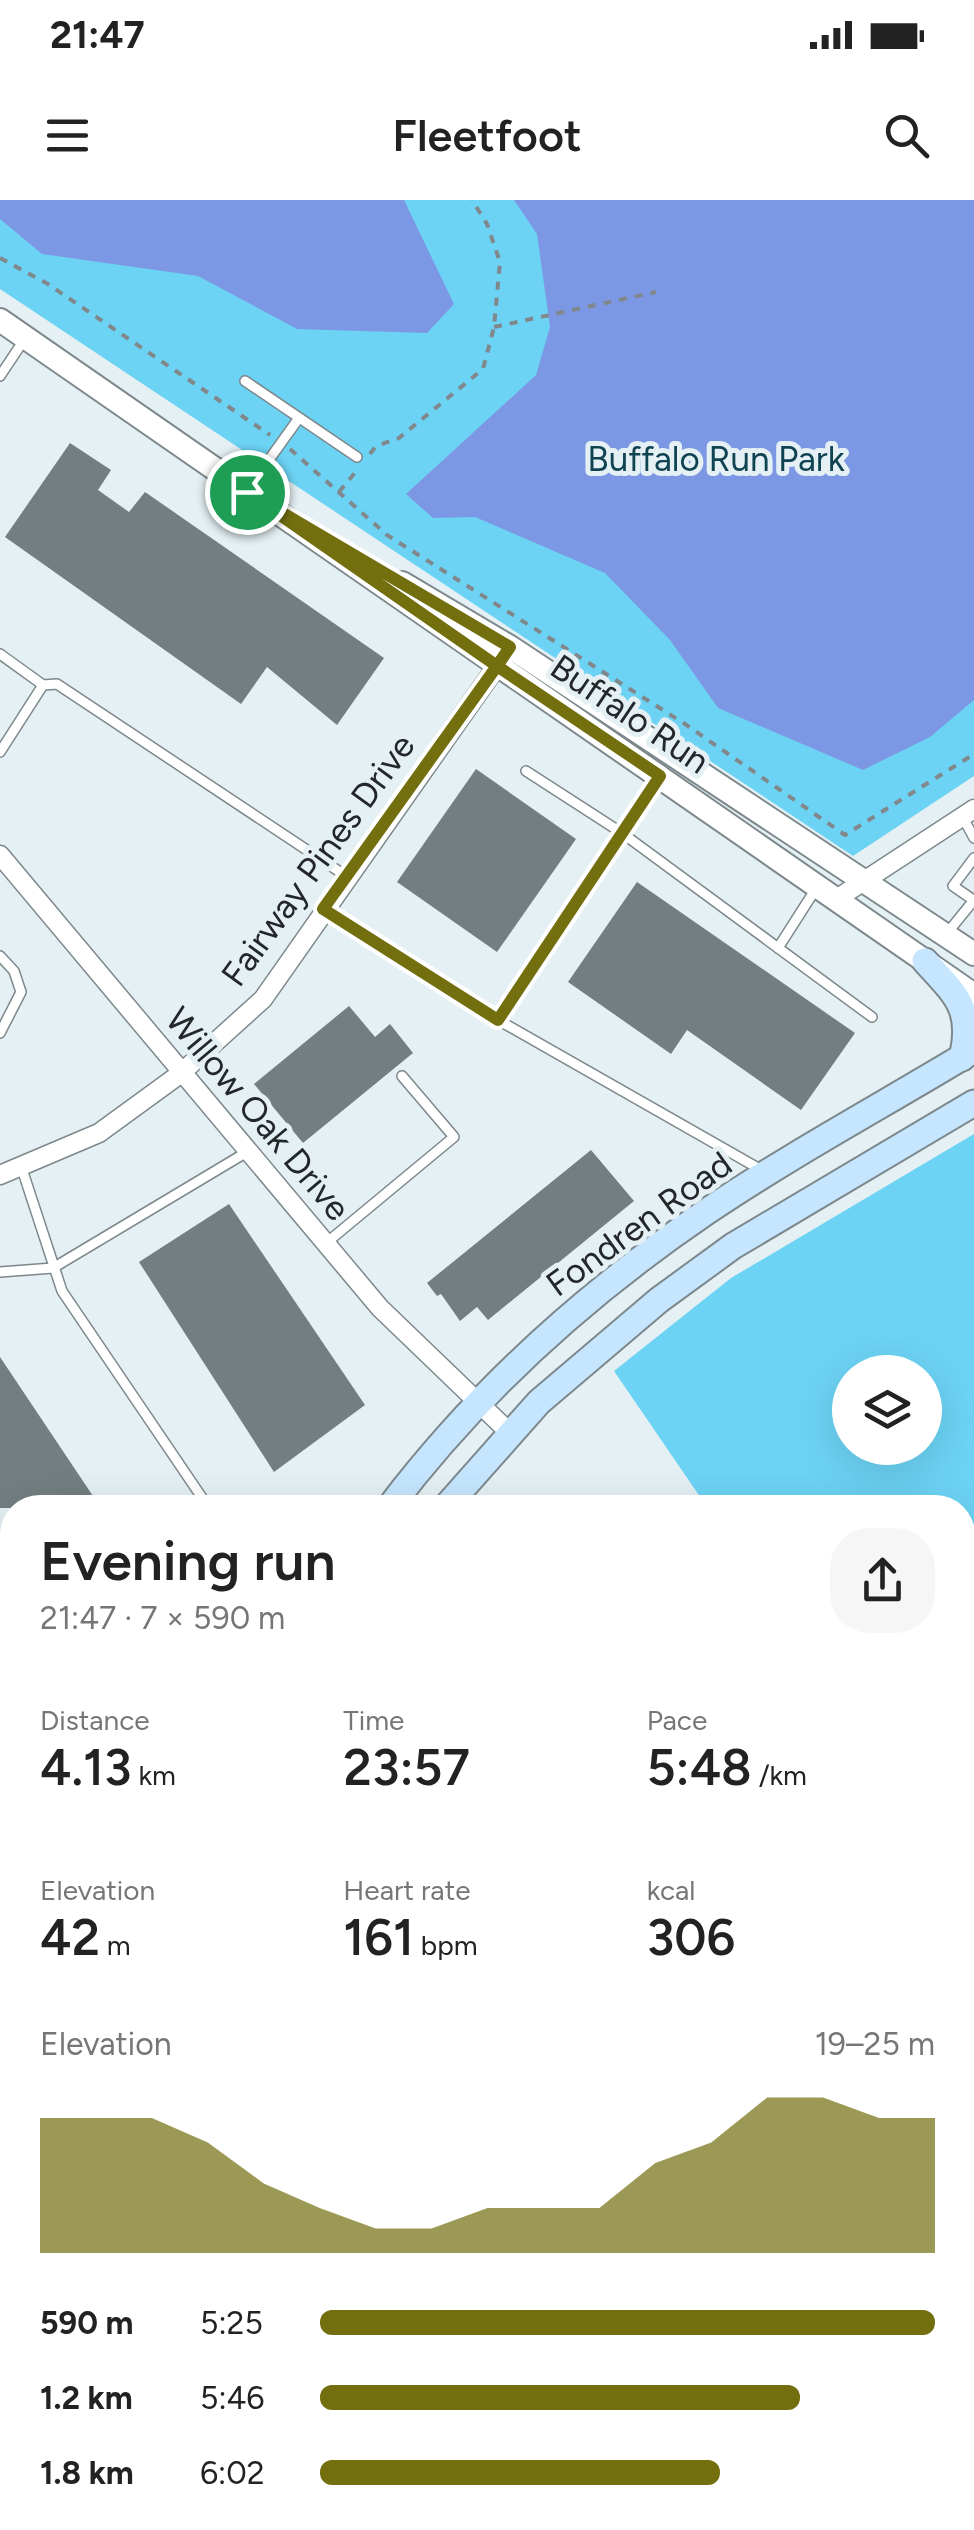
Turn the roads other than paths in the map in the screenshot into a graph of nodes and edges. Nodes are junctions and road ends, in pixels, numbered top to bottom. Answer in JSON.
{"nodes":[{"id":1,"x":0,"y":320,"type":"edge"},
{"id":2,"x":26,"y":338,"type":"junction"},
{"id":3,"x":0,"y":376,"type":"edge"},
{"id":4,"x":245,"y":381,"type":"dead end"},
{"id":5,"x":299,"y":418,"type":"junction"},
{"id":6,"x":357,"y":457,"type":"dead end"},
{"id":7,"x":247,"y":492,"type":"junction"},
{"id":8,"x":0,"y":654,"type":"edge"},
{"id":9,"x":503,"y":656,"type":"junction"},
{"id":10,"x":43,"y":685,"type":"junction"},
{"id":11,"x":0,"y":752,"type":"edge"},
{"id":12,"x":526,"y":771,"type":"dead end"},
{"id":13,"x":660,"y":776,"type":"junction"},
{"id":14,"x":968,"y":812,"type":"edge"},
{"id":15,"x":622,"y":832,"type":"junction"},
{"id":16,"x":974,"y":838,"type":"edge"},
{"id":17,"x":0,"y":855,"type":"edge"},
{"id":18,"x":974,"y":858,"type":"edge"},
{"id":19,"x":346,"y":876,"type":"junction"},
{"id":20,"x":866,"y":879,"type":"junction"},
{"id":21,"x":828,"y":891,"type":"junction"},
{"id":22,"x":973,"y":899,"type":"edge"},
{"id":23,"x":323,"y":909,"type":"junction"},
{"id":24,"x":946,"y":934,"type":"junction"},
{"id":25,"x":778,"y":948,"type":"junction"},
{"id":26,"x":974,"y":954,"type":"edge"},
{"id":27,"x":0,"y":956,"type":"edge"},
{"id":28,"x":925,"y":961,"type":"junction"},
{"id":29,"x":974,"y":995,"type":"edge"},
{"id":30,"x":872,"y":1017,"type":"dead end"},
{"id":31,"x":498,"y":1020,"type":"junction"},
{"id":32,"x":0,"y":1034,"type":"edge"},
{"id":33,"x":968,"y":1054,"type":"edge"},
{"id":34,"x":180,"y":1074,"type":"junction"},
{"id":35,"x":402,"y":1076,"type":"dead end"},
{"id":36,"x":974,"y":1104,"type":"edge"},
{"id":37,"x":247,"y":1152,"type":"junction"},
{"id":38,"x":22,"y":1169,"type":"junction"},
{"id":39,"x":769,"y":1174,"type":"junction"},
{"id":40,"x":0,"y":1175,"type":"edge"},
{"id":41,"x":706,"y":1212,"type":"junction"},
{"id":42,"x":325,"y":1244,"type":"junction"},
{"id":43,"x":734,"y":1246,"type":"junction"},
{"id":44,"x":53,"y":1268,"type":"junction"},
{"id":45,"x":0,"y":1272,"type":"edge"},
{"id":46,"x":478,"y":1403,"type":"junction"},
{"id":47,"x":512,"y":1436,"type":"junction"},
{"id":48,"x":199,"y":1495,"type":"edge"},
{"id":49,"x":399,"y":1495,"type":"edge"},
{"id":50,"x":456,"y":1495,"type":"edge"}],
"edges":[{"from":1,"to":2,"type":"street","name":"Buffalo Run"},
{"from":2,"to":3,"type":"lane"},
{"from":2,"to":7,"type":"street","name":"Buffalo Run"},
{"from":4,"to":5,"type":"lane"},
{"from":5,"to":6,"type":"lane"},
{"from":5,"to":7,"type":"lane"},
{"from":7,"to":9,"type":"street","name":"Buffalo Run"},
{"from":8,"to":10,"type":"lane"},
{"from":9,"to":13,"type":"street","name":"Buffalo Run"},
{"from":9,"to":19,"type":"street","name":"Fairway Pines Drive"},
{"from":9,"to":20,"type":"street","name":"Buffalo Run"},
{"from":10,"to":11,"type":"lane"},
{"from":10,"to":19,"type":"lane"},
{"from":12,"to":15,"type":"lane"},
{"from":13,"to":15,"type":"lane"},
{"from":13,"to":21,"type":"street","name":"Buffalo Run"},
{"from":14,"to":16,"type":"lane"},
{"from":14,"to":20,"type":"street"},
{"from":15,"to":25,"type":"lane"},
{"from":15,"to":31,"type":"lane"},
{"from":17,"to":34,"type":"street","name":"Willow Oak Drive"},
{"from":18,"to":22,"type":"lane"},
{"from":19,"to":23,"type":"street","name":"Fairway Pines Drive"},
{"from":20,"to":21,"type":"street"},
{"from":20,"to":24,"type":"street","name":"Buffalo Run"},
{"from":21,"to":25,"type":"lane"},
{"from":21,"to":28,"type":"street","name":"Buffalo Run"},
{"from":22,"to":24,"type":"lane"},
{"from":23,"to":31,"type":"lane"},
{"from":23,"to":34,"type":"street","name":"Fairway Pines Drive"},
{"from":24,"to":26,"type":"street","name":"Buffalo Run"},
{"from":25,"to":30,"type":"lane"},
{"from":27,"to":32,"type":"lane"},
{"from":28,"to":29,"type":"street","name":"Buffalo Run"},
{"from":28,"to":33,"type":"main road"},
{"from":31,"to":39,"type":"lane"},
{"from":33,"to":39,"type":"main road","name":"Fondren Road"},
{"from":34,"to":37,"type":"street","name":"Willow Oak Drive"},
{"from":34,"to":38,"type":"street","name":"Fairway Pines Drive"},
{"from":35,"to":42,"type":"lane"},
{"from":36,"to":43,"type":"main road","name":"Fondren Road"},
{"from":37,"to":42,"type":"street","name":"Willow Oak Drive"},
{"from":37,"to":44,"type":"lane"},
{"from":38,"to":40,"type":"street","name":"Fairway Pines Drive"},
{"from":38,"to":44,"type":"lane"},
{"from":39,"to":41,"type":"main road","name":"Fondren Road"},
{"from":41,"to":43,"type":"main road"},
{"from":41,"to":46,"type":"main road","name":"Fondren Road"},
{"from":42,"to":46,"type":"street","name":"Willow Oak Drive"},
{"from":43,"to":47,"type":"main road","name":"Fondren Road"},
{"from":44,"to":45,"type":"lane"},
{"from":44,"to":48,"type":"lane"},
{"from":46,"to":47,"type":"street","name":"Willow Oak Drive"},
{"from":46,"to":49,"type":"main road","name":"Fondren Road"},
{"from":47,"to":50,"type":"main road","name":"Fondren Road"}]}
